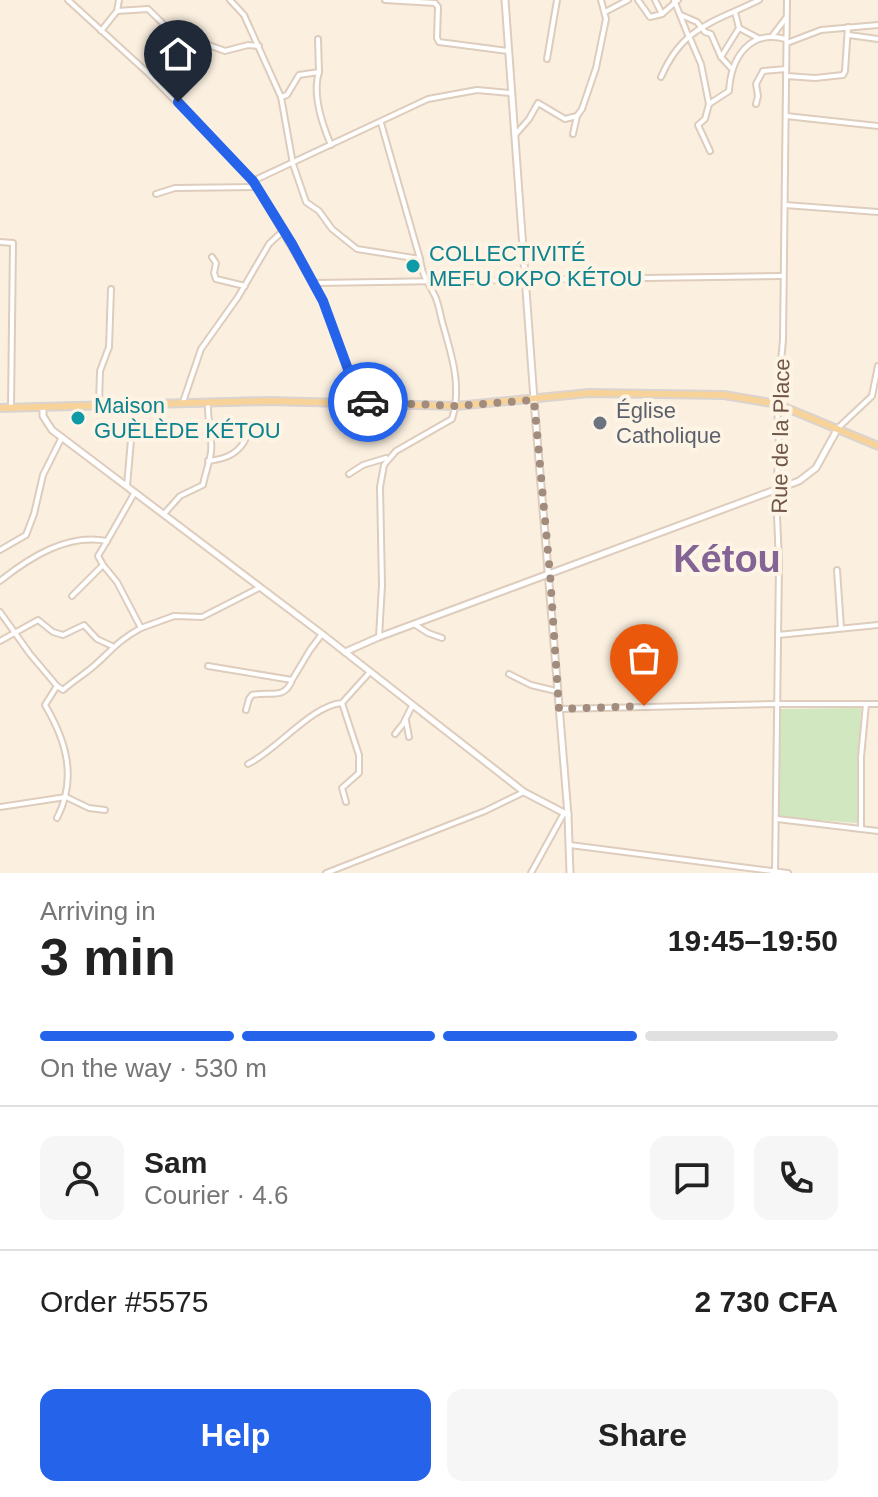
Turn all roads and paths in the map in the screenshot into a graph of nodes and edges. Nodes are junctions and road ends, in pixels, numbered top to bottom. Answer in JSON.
{"nodes":[{"id":1,"x":68,"y":0,"type":"edge"},
{"id":2,"x":119,"y":0,"type":"edge"},
{"id":3,"x":230,"y":0,"type":"edge"},
{"id":4,"x":385,"y":0,"type":"edge"},
{"id":5,"x":409,"y":0,"type":"edge"},
{"id":6,"x":505,"y":0,"type":"edge"},
{"id":7,"x":557,"y":0,"type":"edge"},
{"id":8,"x":601,"y":0,"type":"edge"},
{"id":9,"x":628,"y":0,"type":"edge"},
{"id":10,"x":638,"y":0,"type":"edge"},
{"id":11,"x":655,"y":0,"type":"edge"},
{"id":12,"x":759,"y":0,"type":"edge"},
{"id":13,"x":787,"y":0,"type":"edge"},
{"id":14,"x":676,"y":1,"type":"edge"},
{"id":15,"x":117,"y":11,"type":"junction"},
{"id":16,"x":605,"y":12,"type":"junction"},
{"id":17,"x":735,"y":12,"type":"junction"},
{"id":18,"x":662,"y":14,"type":"junction"},
{"id":19,"x":681,"y":15,"type":"junction"},
{"id":20,"x":787,"y":15,"type":"junction"},
{"id":21,"x":878,"y":25,"type":"edge"},
{"id":22,"x":848,"y":27,"type":"junction"},
{"id":23,"x":701,"y":28,"type":"junction"},
{"id":24,"x":739,"y":28,"type":"junction"},
{"id":25,"x":101,"y":31,"type":"junction"},
{"id":26,"x":689,"y":35,"type":"junction"},
{"id":27,"x":773,"y":35,"type":"junction"},
{"id":28,"x":848,"y":35,"type":"junction"},
{"id":29,"x":758,"y":38,"type":"junction"},
{"id":30,"x":318,"y":39,"type":"dead end"},
{"id":31,"x":878,"y":39,"type":"edge"},
{"id":32,"x":786,"y":41,"type":"junction"},
{"id":33,"x":184,"y":44,"type":"junction"},
{"id":34,"x":259,"y":46,"type":"junction"},
{"id":35,"x":508,"y":51,"type":"junction"},
{"id":36,"x":721,"y":57,"type":"junction"},
{"id":37,"x":547,"y":59,"type":"dead end"},
{"id":38,"x":731,"y":68,"type":"junction"},
{"id":39,"x":786,"y":69,"type":"junction"},
{"id":40,"x":319,"y":72,"type":"junction"},
{"id":41,"x":786,"y":76,"type":"junction"},
{"id":42,"x":661,"y":77,"type":"dead end"},
{"id":43,"x":162,"y":86,"type":"junction"},
{"id":44,"x":511,"y":93,"type":"junction"},
{"id":45,"x":281,"y":97,"type":"junction"},
{"id":46,"x":709,"y":104,"type":"junction"},
{"id":47,"x":756,"y":104,"type":"dead end"},
{"id":48,"x":577,"y":116,"type":"junction"},
{"id":49,"x":786,"y":116,"type":"junction"},
{"id":50,"x":565,"y":119,"type":"junction"},
{"id":51,"x":381,"y":123,"type":"junction"},
{"id":52,"x":878,"y":126,"type":"edge"},
{"id":53,"x":515,"y":135,"type":"junction"},
{"id":54,"x":331,"y":145,"type":"junction"},
{"id":55,"x":710,"y":151,"type":"dead end"},
{"id":56,"x":293,"y":164,"type":"junction"},
{"id":57,"x":253,"y":181,"type":"junction"},
{"id":58,"x":256,"y":187,"type":"junction"},
{"id":59,"x":156,"y":194,"type":"dead end"},
{"id":60,"x":784,"y":205,"type":"junction"},
{"id":61,"x":878,"y":212,"type":"edge"},
{"id":62,"x":284,"y":230,"type":"junction"},
{"id":63,"x":0,"y":242,"type":"edge"},
{"id":64,"x":212,"y":257,"type":"dead end"},
{"id":65,"x":420,"y":259,"type":"junction"},
{"id":66,"x":783,"y":276,"type":"junction"},
{"id":67,"x":527,"y":279,"type":"junction"},
{"id":68,"x":424,"y":281,"type":"junction"},
{"id":69,"x":434,"y":281,"type":"junction"},
{"id":70,"x":315,"y":283,"type":"junction"},
{"id":71,"x":245,"y":286,"type":"junction"},
{"id":72,"x":111,"y":289,"type":"dead end"},
{"id":73,"x":434,"y":293,"type":"junction"},
{"id":74,"x":878,"y":366,"type":"edge"},
{"id":75,"x":534,"y":400,"type":"junction"},
{"id":76,"x":360,"y":402,"type":"junction"},
{"id":77,"x":208,"y":403,"type":"junction"},
{"id":78,"x":99,"y":404,"type":"junction"},
{"id":79,"x":134,"y":404,"type":"junction"},
{"id":80,"x":182,"y":404,"type":"junction"},
{"id":81,"x":777,"y":404,"type":"junction"},
{"id":82,"x":456,"y":406,"type":"junction"},
{"id":83,"x":43,"y":407,"type":"junction"},
{"id":84,"x":0,"y":408,"type":"edge"},
{"id":85,"x":11,"y":408,"type":"junction"},
{"id":86,"x":838,"y":428,"type":"junction"},
{"id":87,"x":247,"y":436,"type":"dead end"},
{"id":88,"x":62,"y":437,"type":"junction"},
{"id":89,"x":878,"y":446,"type":"edge"},
{"id":90,"x":387,"y":458,"type":"junction"},
{"id":91,"x":208,"y":461,"type":"junction"},
{"id":92,"x":349,"y":474,"type":"dead end"},
{"id":93,"x":127,"y":486,"type":"junction"},
{"id":94,"x":776,"y":491,"type":"junction"},
{"id":95,"x":135,"y":492,"type":"junction"},
{"id":96,"x":164,"y":515,"type":"junction"},
{"id":97,"x":107,"y":541,"type":"junction"},
{"id":98,"x":0,"y":550,"type":"edge"},
{"id":99,"x":103,"y":565,"type":"junction"},
{"id":100,"x":837,"y":570,"type":"dead end"},
{"id":101,"x":550,"y":574,"type":"junction"},
{"id":102,"x":0,"y":581,"type":"edge"},
{"id":103,"x":259,"y":588,"type":"junction"},
{"id":104,"x":72,"y":596,"type":"dead end"},
{"id":105,"x":0,"y":612,"type":"edge"},
{"id":106,"x":414,"y":624,"type":"junction"},
{"id":107,"x":878,"y":625,"type":"edge"},
{"id":108,"x":141,"y":628,"type":"junction"},
{"id":109,"x":841,"y":628,"type":"junction"},
{"id":110,"x":16,"y":633,"type":"junction"},
{"id":111,"x":322,"y":634,"type":"junction"},
{"id":112,"x":778,"y":635,"type":"junction"},
{"id":113,"x":379,"y":637,"type":"junction"},
{"id":114,"x":442,"y":638,"type":"dead end"},
{"id":115,"x":0,"y":641,"type":"edge"},
{"id":116,"x":112,"y":646,"type":"junction"},
{"id":117,"x":345,"y":652,"type":"junction"},
{"id":118,"x":208,"y":666,"type":"dead end"},
{"id":119,"x":369,"y":673,"type":"junction"},
{"id":120,"x":509,"y":674,"type":"dead end"},
{"id":121,"x":292,"y":680,"type":"junction"},
{"id":122,"x":57,"y":686,"type":"junction"},
{"id":123,"x":556,"y":691,"type":"junction"},
{"id":124,"x":342,"y":703,"type":"junction"},
{"id":125,"x":777,"y":704,"type":"junction"},
{"id":126,"x":866,"y":704,"type":"junction"},
{"id":127,"x":878,"y":704,"type":"edge"},
{"id":128,"x":412,"y":706,"type":"junction"},
{"id":129,"x":559,"y":709,"type":"junction"},
{"id":130,"x":246,"y":710,"type":"dead end"},
{"id":131,"x":406,"y":718,"type":"junction"},
{"id":132,"x":395,"y":734,"type":"dead end"},
{"id":133,"x":409,"y":737,"type":"dead end"},
{"id":134,"x":248,"y":764,"type":"dead end"},
{"id":135,"x":524,"y":792,"type":"junction"},
{"id":136,"x":66,"y":797,"type":"junction"},
{"id":137,"x":346,"y":802,"type":"dead end"},
{"id":138,"x":0,"y":807,"type":"edge"},
{"id":139,"x":105,"y":810,"type":"dead end"},
{"id":140,"x":566,"y":814,"type":"junction"},
{"id":141,"x":57,"y":818,"type":"dead end"},
{"id":142,"x":776,"y":819,"type":"junction"},
{"id":143,"x":861,"y":829,"type":"junction"},
{"id":144,"x":878,"y":831,"type":"edge"},
{"id":145,"x":570,"y":845,"type":"junction"},
{"id":146,"x":719,"y":865,"type":"junction"},
{"id":147,"x":776,"y":872,"type":"edge"},
{"id":148,"x":326,"y":873,"type":"edge"},
{"id":149,"x":531,"y":873,"type":"edge"},
{"id":150,"x":570,"y":873,"type":"edge"},
{"id":151,"x":718,"y":873,"type":"edge"},
{"id":152,"x":788,"y":873,"type":"edge"}],
"edges":[{"from":1,"to":25,"type":"street"},
{"from":2,"to":15,"type":"street"},
{"from":3,"to":34,"type":"street"},
{"from":4,"to":5,"type":"street"},
{"from":5,"to":35,"type":"street"},
{"from":6,"to":35,"type":"street"},
{"from":7,"to":37,"type":"street"},
{"from":8,"to":16,"type":"street"},
{"from":9,"to":16,"type":"street"},
{"from":10,"to":18,"type":"street"},
{"from":11,"to":18,"type":"street"},
{"from":12,"to":17,"type":"street"},
{"from":13,"to":20,"type":"street","name":"Rue de la Place"},
{"from":14,"to":18,"type":"street"},
{"from":14,"to":19,"type":"street"},
{"from":15,"to":25,"type":"street"},
{"from":15,"to":33,"type":"street"},
{"from":16,"to":48,"type":"street"},
{"from":17,"to":23,"type":"street"},
{"from":17,"to":24,"type":"street"},
{"from":19,"to":23,"type":"street"},
{"from":19,"to":26,"type":"street"},
{"from":20,"to":27,"type":"street"},
{"from":20,"to":32,"type":"street","name":"Rue de la Place"},
{"from":21,"to":22,"type":"street"},
{"from":22,"to":28,"type":"street"},
{"from":22,"to":32,"type":"street"},
{"from":23,"to":26,"type":"street"},
{"from":23,"to":36,"type":"street"},
{"from":24,"to":29,"type":"street"},
{"from":24,"to":36,"type":"street"},
{"from":25,"to":43,"type":"street"},
{"from":26,"to":42,"type":"street"},
{"from":26,"to":46,"type":"street"},
{"from":27,"to":29,"type":"street"},
{"from":27,"to":32,"type":"street"},
{"from":28,"to":31,"type":"street"},
{"from":28,"to":41,"type":"street"},
{"from":29,"to":38,"type":"street"},
{"from":30,"to":40,"type":"street"},
{"from":32,"to":39,"type":"street","name":"Rue de la Place"},
{"from":33,"to":34,"type":"street"},
{"from":33,"to":43,"type":"street"},
{"from":34,"to":45,"type":"street"},
{"from":35,"to":44,"type":"street"},
{"from":36,"to":38,"type":"street"},
{"from":38,"to":46,"type":"street"},
{"from":39,"to":41,"type":"street","name":"Rue de la Place"},
{"from":39,"to":47,"type":"street"},
{"from":40,"to":45,"type":"street"},
{"from":40,"to":54,"type":"street"},
{"from":41,"to":49,"type":"street","name":"Rue de la Place"},
{"from":43,"to":57,"type":"street"},
{"from":44,"to":51,"type":"street"},
{"from":44,"to":53,"type":"street"},
{"from":45,"to":56,"type":"street"},
{"from":46,"to":55,"type":"street"},
{"from":48,"to":50,"type":"street"},
{"from":48,"to":50,"type":"street"},
{"from":49,"to":52,"type":"street"},
{"from":49,"to":60,"type":"street","name":"Rue de la Place"},
{"from":50,"to":53,"type":"street"},
{"from":51,"to":54,"type":"street"},
{"from":51,"to":65,"type":"street"},
{"from":53,"to":67,"type":"street"},
{"from":54,"to":56,"type":"street"},
{"from":56,"to":57,"type":"street"},
{"from":56,"to":65,"type":"street"},
{"from":57,"to":58,"type":"street"},
{"from":58,"to":59,"type":"street"},
{"from":58,"to":62,"type":"street"},
{"from":60,"to":61,"type":"street"},
{"from":60,"to":66,"type":"street","name":"Rue de la Place"},
{"from":62,"to":70,"type":"street"},
{"from":62,"to":71,"type":"street"},
{"from":63,"to":85,"type":"street"},
{"from":64,"to":71,"type":"street"},
{"from":65,"to":68,"type":"street"},
{"from":66,"to":67,"type":"street"},
{"from":66,"to":81,"type":"street","name":"Rue de la Place"},
{"from":67,"to":69,"type":"street"},
{"from":67,"to":75,"type":"street"},
{"from":68,"to":69,"type":"street"},
{"from":68,"to":70,"type":"street"},
{"from":68,"to":73,"type":"street"},
{"from":69,"to":73,"type":"street"},
{"from":70,"to":76,"type":"street"},
{"from":71,"to":80,"type":"street"},
{"from":72,"to":78,"type":"street"},
{"from":73,"to":82,"type":"street"},
{"from":74,"to":86,"type":"street"},
{"from":75,"to":81,"type":"main road"},
{"from":75,"to":82,"type":"main road"},
{"from":75,"to":101,"type":"street"},
{"from":76,"to":77,"type":"main road"},
{"from":76,"to":82,"type":"main road"},
{"from":77,"to":80,"type":"main road"},
{"from":77,"to":91,"type":"street"},
{"from":78,"to":79,"type":"main road"},
{"from":78,"to":83,"type":"main road"},
{"from":79,"to":80,"type":"main road"},
{"from":79,"to":93,"type":"street"},
{"from":81,"to":86,"type":"main road"},
{"from":81,"to":94,"type":"street","name":"Rue de la Place"},
{"from":82,"to":90,"type":"street"},
{"from":83,"to":85,"type":"main road"},
{"from":83,"to":88,"type":"street"},
{"from":84,"to":85,"type":"main road"},
{"from":86,"to":89,"type":"main road"},
{"from":86,"to":94,"type":"street"},
{"from":87,"to":91,"type":"street"},
{"from":88,"to":93,"type":"street"},
{"from":88,"to":98,"type":"street"},
{"from":90,"to":92,"type":"street"},
{"from":90,"to":113,"type":"street"},
{"from":91,"to":96,"type":"street"},
{"from":93,"to":95,"type":"street"},
{"from":94,"to":101,"type":"street"},
{"from":94,"to":112,"type":"street","name":"Rue de la Place"},
{"from":95,"to":96,"type":"street"},
{"from":95,"to":97,"type":"street"},
{"from":96,"to":103,"type":"street"},
{"from":97,"to":99,"type":"street"},
{"from":97,"to":102,"type":"street"},
{"from":99,"to":104,"type":"street"},
{"from":99,"to":108,"type":"street"},
{"from":100,"to":109,"type":"street"},
{"from":101,"to":106,"type":"street"},
{"from":101,"to":123,"type":"street"},
{"from":103,"to":108,"type":"street"},
{"from":103,"to":111,"type":"street"},
{"from":105,"to":110,"type":"street"},
{"from":106,"to":113,"type":"street"},
{"from":106,"to":114,"type":"street"},
{"from":107,"to":109,"type":"street"},
{"from":108,"to":116,"type":"street"},
{"from":109,"to":112,"type":"street"},
{"from":110,"to":115,"type":"street"},
{"from":110,"to":116,"type":"street"},
{"from":110,"to":122,"type":"street"},
{"from":111,"to":117,"type":"street"},
{"from":111,"to":121,"type":"street"},
{"from":112,"to":125,"type":"street","name":"Rue de la Place"},
{"from":113,"to":117,"type":"street"},
{"from":116,"to":122,"type":"street"},
{"from":117,"to":119,"type":"street"},
{"from":118,"to":121,"type":"street"},
{"from":119,"to":124,"type":"street"},
{"from":119,"to":128,"type":"street"},
{"from":120,"to":123,"type":"street"},
{"from":121,"to":130,"type":"street"},
{"from":122,"to":136,"type":"street"},
{"from":123,"to":129,"type":"street"},
{"from":124,"to":134,"type":"street"},
{"from":124,"to":137,"type":"street"},
{"from":125,"to":126,"type":"street"},
{"from":125,"to":129,"type":"street"},
{"from":125,"to":142,"type":"street","name":"Rue de la Place"},
{"from":126,"to":127,"type":"street"},
{"from":126,"to":143,"type":"street"},
{"from":128,"to":131,"type":"street"},
{"from":128,"to":135,"type":"street"},
{"from":129,"to":140,"type":"street"},
{"from":131,"to":132,"type":"street"},
{"from":131,"to":133,"type":"street"},
{"from":135,"to":140,"type":"street"},
{"from":135,"to":148,"type":"street"},
{"from":136,"to":138,"type":"street"},
{"from":136,"to":139,"type":"street"},
{"from":136,"to":141,"type":"street"},
{"from":140,"to":145,"type":"street"},
{"from":140,"to":149,"type":"street"},
{"from":142,"to":143,"type":"street"},
{"from":142,"to":147,"type":"street","name":"Rue de la Place"},
{"from":143,"to":144,"type":"street"},
{"from":145,"to":146,"type":"street"},
{"from":145,"to":150,"type":"street"},
{"from":146,"to":147,"type":"street"},
{"from":146,"to":151,"type":"street"},
{"from":147,"to":152,"type":"street"}]}
